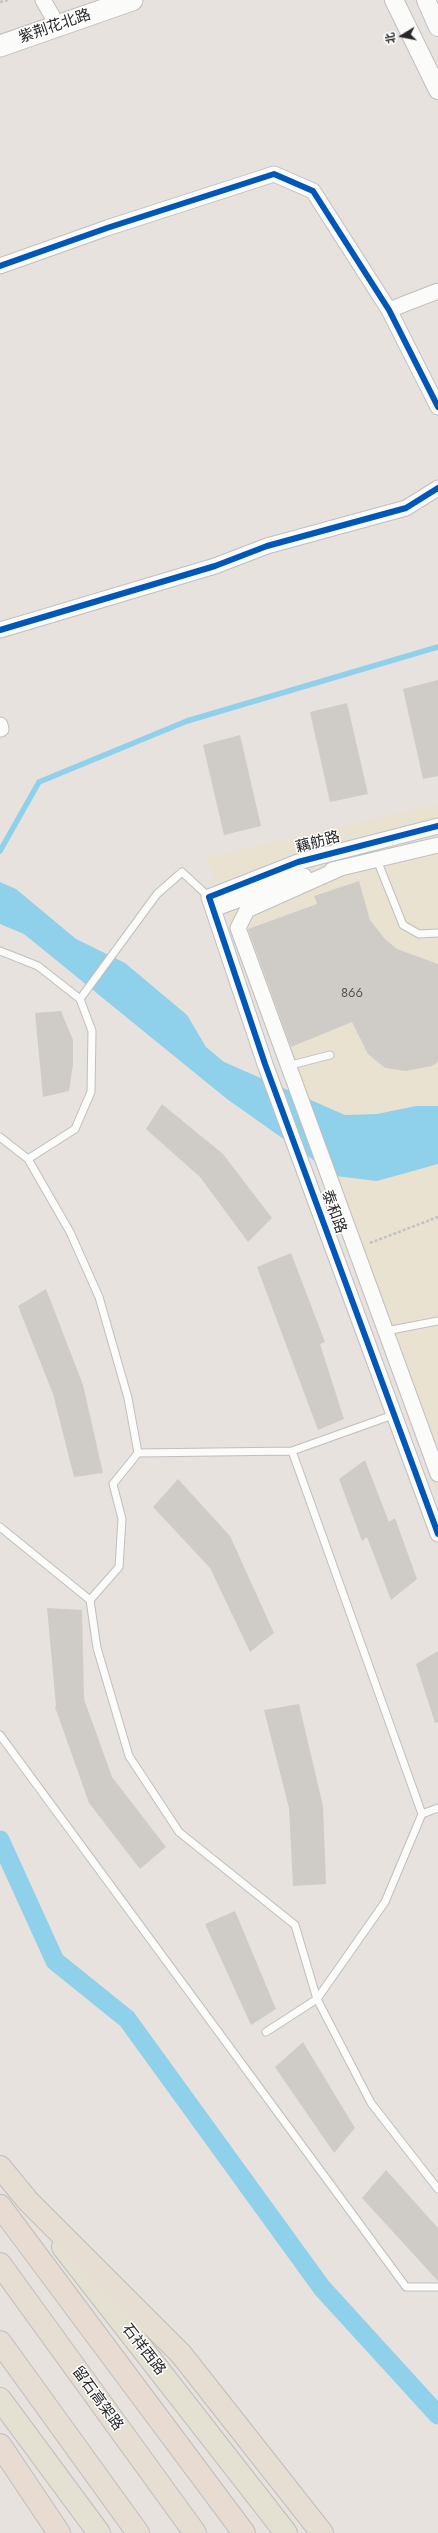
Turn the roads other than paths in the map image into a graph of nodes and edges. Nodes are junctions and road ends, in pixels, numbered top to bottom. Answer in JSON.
{"nodes":[{"id":1,"x":43,"y":0,"type":"edge"},
{"id":2,"x":132,"y":0,"type":"edge"},
{"id":3,"x":394,"y":0,"type":"edge"},
{"id":4,"x":426,"y":0,"type":"edge"},
{"id":5,"x":58,"y":26,"type":"junction"},
{"id":6,"x":438,"y":26,"type":"edge"},
{"id":7,"x":0,"y":46,"type":"edge"},
{"id":8,"x":438,"y":90,"type":"edge"},
{"id":9,"x":0,"y":266,"type":"edge"},
{"id":10,"x":438,"y":291,"type":"edge"},
{"id":11,"x":389,"y":310,"type":"junction"},
{"id":12,"x":438,"y":407,"type":"edge"},
{"id":13,"x":438,"y":488,"type":"edge"},
{"id":14,"x":0,"y":630,"type":"edge"},
{"id":15,"x":438,"y":826,"type":"edge"},
{"id":16,"x":438,"y":845,"type":"edge"},
{"id":17,"x":377,"y":860,"type":"junction"},
{"id":18,"x":341,"y":868,"type":"junction"},
{"id":19,"x":211,"y":903,"type":"junction"},
{"id":20,"x":438,"y":933,"type":"edge"},
{"id":21,"x":0,"y":951,"type":"edge"},
{"id":22,"x":80,"y":999,"type":"junction"},
{"id":23,"x":330,"y":1055,"type":"dead end"},
{"id":24,"x":289,"y":1072,"type":"junction"},
{"id":25,"x":0,"y":1137,"type":"edge"},
{"id":26,"x":28,"y":1159,"type":"junction"},
{"id":27,"x":438,"y":1321,"type":"edge"},
{"id":28,"x":386,"y":1331,"type":"junction"},
{"id":29,"x":393,"y":1414,"type":"junction"},
{"id":30,"x":292,"y":1451,"type":"junction"},
{"id":31,"x":138,"y":1453,"type":"junction"},
{"id":32,"x":438,"y":1474,"type":"edge"},
{"id":33,"x":0,"y":1527,"type":"edge"},
{"id":34,"x":438,"y":1534,"type":"edge"},
{"id":35,"x":90,"y":1600,"type":"junction"},
{"id":36,"x":0,"y":1735,"type":"edge"},
{"id":37,"x":438,"y":1808,"type":"edge"},
{"id":38,"x":422,"y":1814,"type":"junction"},
{"id":39,"x":318,"y":1999,"type":"junction"},
{"id":40,"x":266,"y":2032,"type":"dead end"},
{"id":41,"x":0,"y":2167,"type":"edge"},
{"id":42,"x":438,"y":2189,"type":"edge"},
{"id":43,"x":28,"y":2201,"type":"junction"},
{"id":44,"x":0,"y":2206,"type":"edge"},
{"id":45,"x":0,"y":2264,"type":"edge"},
{"id":46,"x":438,"y":2287,"type":"edge"},
{"id":47,"x":0,"y":2342,"type":"edge"},
{"id":48,"x":0,"y":2399,"type":"edge"},
{"id":49,"x":0,"y":2445,"type":"edge"},
{"id":50,"x":59,"y":2533,"type":"edge"},
{"id":51,"x":99,"y":2533,"type":"edge"},
{"id":52,"x":138,"y":2533,"type":"edge"},
{"id":53,"x":195,"y":2533,"type":"edge"},
{"id":54,"x":244,"y":2533,"type":"edge"},
{"id":55,"x":286,"y":2533,"type":"edge"},
{"id":56,"x":322,"y":2533,"type":"edge"}],
"edges":[{"from":1,"to":5,"type":"street"},
{"from":2,"to":5,"type":"main road","name":"紫荆花北路"},
{"from":3,"to":8,"type":"street"},
{"from":4,"to":6,"type":"street"},
{"from":5,"to":7,"type":"main road","name":"紫荆花北路"},
{"from":9,"to":11,"type":"street"},
{"from":10,"to":11,"type":"street"},
{"from":11,"to":12,"type":"street"},
{"from":13,"to":14,"type":"street"},
{"from":15,"to":19,"type":"street","name":"藕舫路"},
{"from":16,"to":17,"type":"street","name":"藕舫路"},
{"from":17,"to":18,"type":"street","name":"藕舫路"},
{"from":17,"to":20,"type":"lane"},
{"from":18,"to":19,"type":"street","name":"藕舫路"},
{"from":18,"to":24,"type":"street","name":"泰和路"},
{"from":19,"to":22,"type":"lane"},
{"from":19,"to":29,"type":"street","name":"泰和路"},
{"from":21,"to":22,"type":"lane"},
{"from":22,"to":26,"type":"lane"},
{"from":23,"to":24,"type":"lane"},
{"from":24,"to":28,"type":"street","name":"泰和路"},
{"from":25,"to":26,"type":"lane"},
{"from":26,"to":31,"type":"lane"},
{"from":27,"to":28,"type":"lane"},
{"from":28,"to":32,"type":"street","name":"泰和路"},
{"from":29,"to":30,"type":"lane"},
{"from":29,"to":34,"type":"street","name":"泰和路"},
{"from":30,"to":31,"type":"lane"},
{"from":30,"to":38,"type":"lane"},
{"from":31,"to":35,"type":"lane"},
{"from":33,"to":35,"type":"lane"},
{"from":35,"to":39,"type":"lane"},
{"from":36,"to":46,"type":"lane"},
{"from":37,"to":38,"type":"lane"},
{"from":38,"to":39,"type":"lane"},
{"from":39,"to":40,"type":"lane"},
{"from":39,"to":42,"type":"lane"},
{"from":41,"to":43,"type":"highway","name":"石祥西路"},
{"from":43,"to":55,"type":"main road","name":"石祥西路"},
{"from":43,"to":56,"type":"highway"},
{"from":44,"to":54,"type":"highway"},
{"from":45,"to":53,"type":"highway","name":"留石高架路"},
{"from":47,"to":52,"type":"highway"},
{"from":48,"to":51,"type":"main road"},
{"from":49,"to":50,"type":"highway"}]}
